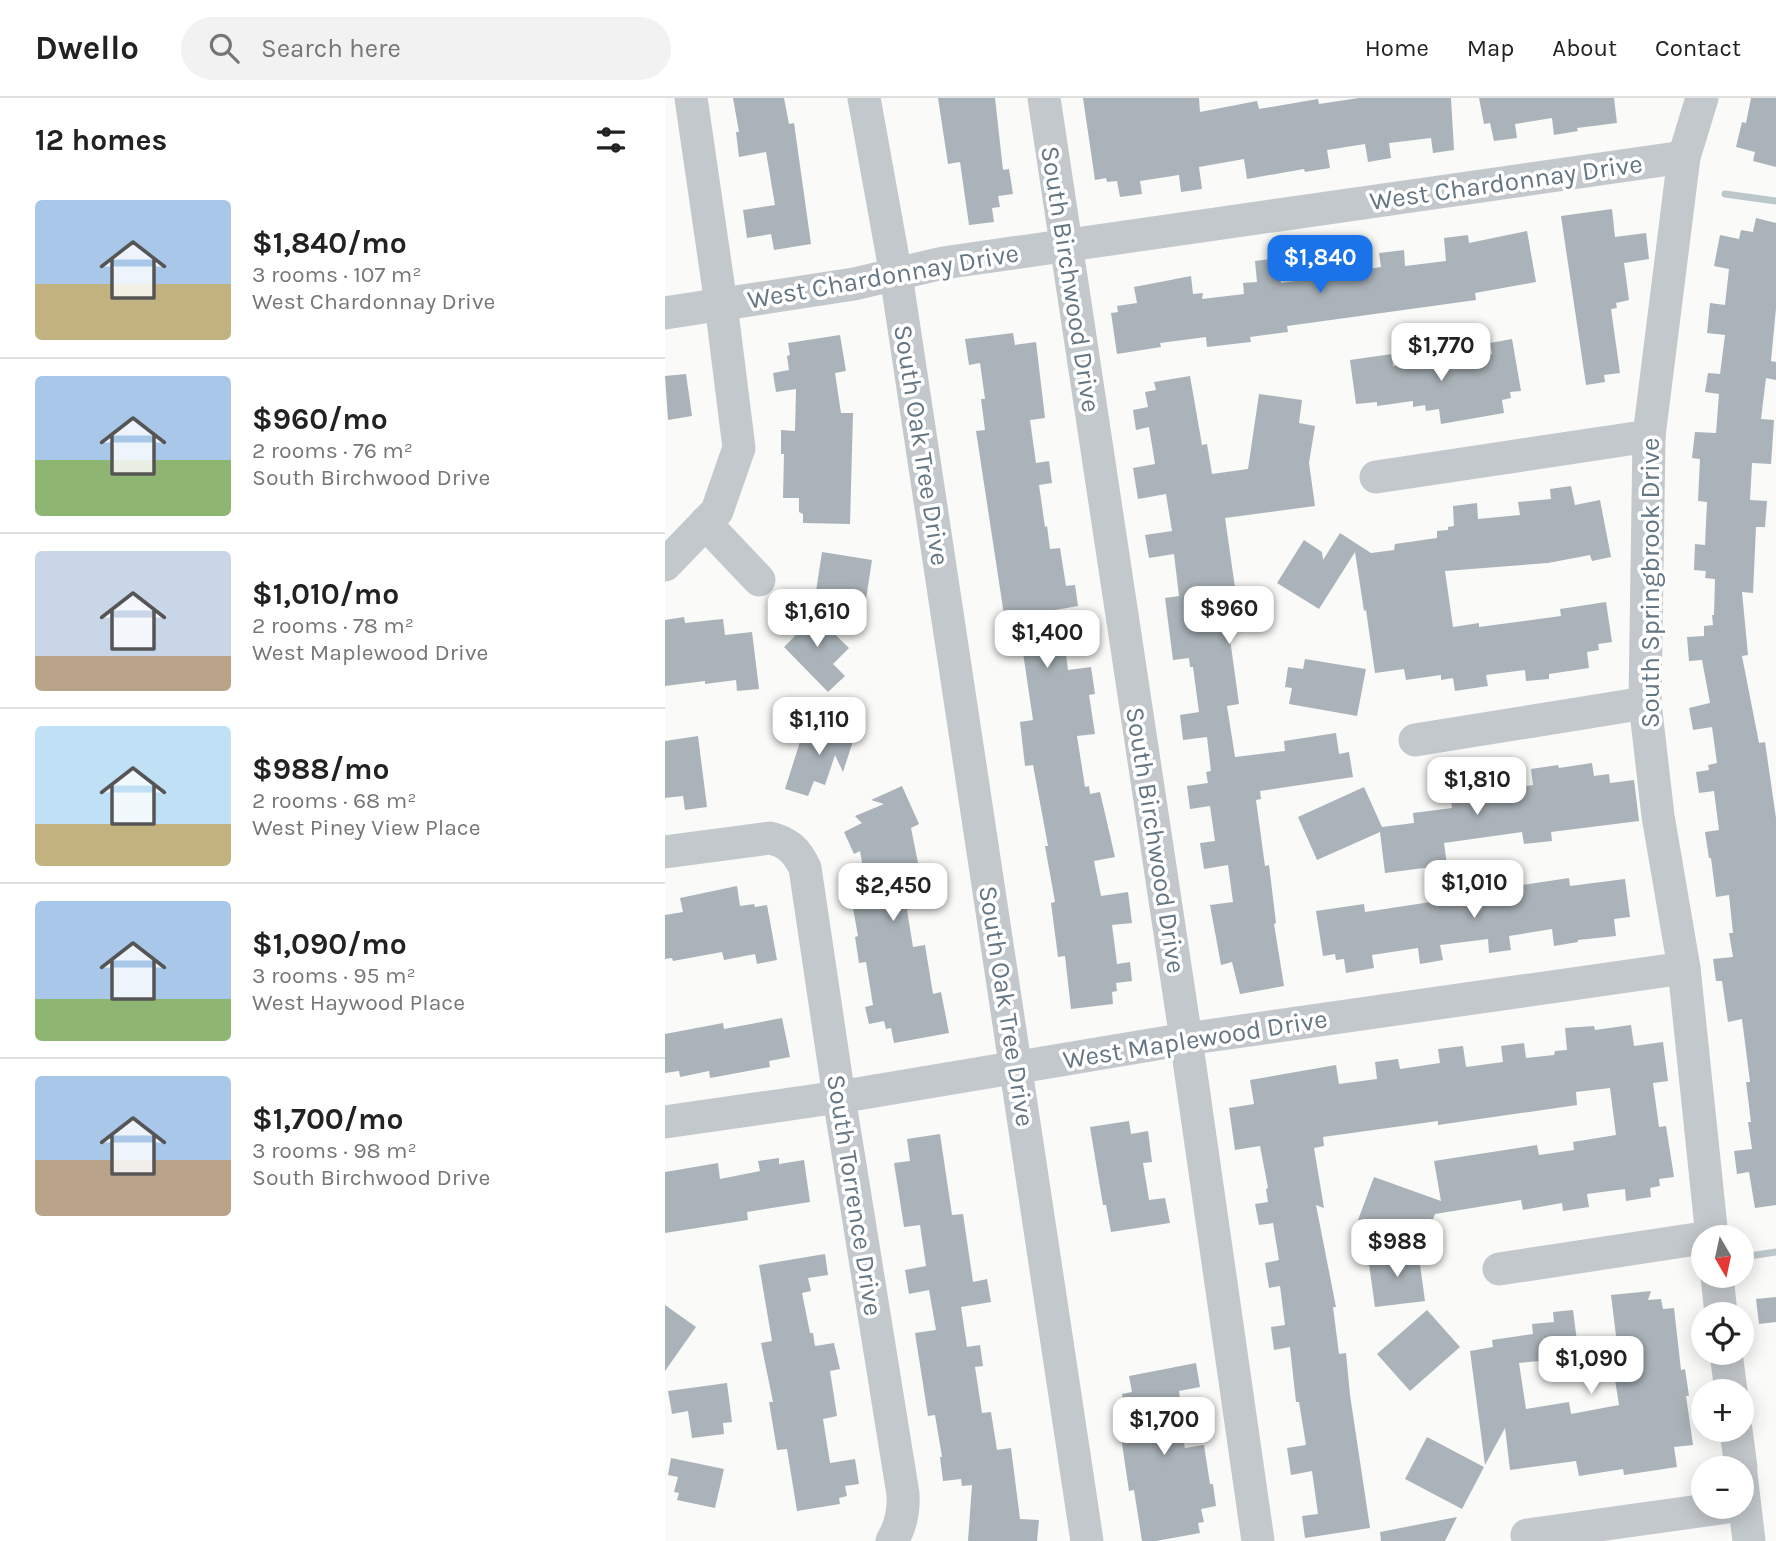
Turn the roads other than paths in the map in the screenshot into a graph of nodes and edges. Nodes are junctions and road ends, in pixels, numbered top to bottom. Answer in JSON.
{"nodes":[{"id":1,"x":691,"y":98,"type":"edge"},
{"id":2,"x":864,"y":98,"type":"edge"},
{"id":3,"x":1044,"y":98,"type":"edge"},
{"id":4,"x":1702,"y":98,"type":"edge"},
{"id":5,"x":1684,"y":157,"type":"junction"},
{"id":6,"x":1066,"y":245,"type":"junction"},
{"id":7,"x":896,"y":275,"type":"junction"},
{"id":8,"x":721,"y":304,"type":"junction"},
{"id":9,"x":665,"y":313,"type":"edge"},
{"id":10,"x":1649,"y":436,"type":"junction"},
{"id":11,"x":1375,"y":477,"type":"dead end"},
{"id":12,"x":705,"y":523,"type":"junction"},
{"id":13,"x":665,"y":565,"type":"edge"},
{"id":14,"x":759,"y":580,"type":"dead end"},
{"id":15,"x":1645,"y":703,"type":"junction"},
{"id":16,"x":1415,"y":740,"type":"dead end"},
{"id":17,"x":665,"y":852,"type":"edge"},
{"id":18,"x":1684,"y":968,"type":"junction"},
{"id":19,"x":1186,"y":1039,"type":"junction"},
{"id":20,"x":1016,"y":1066,"type":"junction"},
{"id":21,"x":839,"y":1097,"type":"junction"},
{"id":22,"x":665,"y":1122,"type":"edge"},
{"id":23,"x":1707,"y":1225,"type":"edge"},
{"id":24,"x":1691,"y":1240,"type":"edge"},
{"id":25,"x":1499,"y":1269,"type":"dead end"},
{"id":26,"x":1691,"y":1506,"type":"edge"},
{"id":27,"x":1744,"y":1519,"type":"edge"},
{"id":28,"x":1527,"y":1535,"type":"dead end"},
{"id":29,"x":893,"y":1541,"type":"edge"},
{"id":30,"x":1087,"y":1541,"type":"edge"},
{"id":31,"x":1258,"y":1541,"type":"edge"},
{"id":32,"x":1749,"y":1541,"type":"edge"}],
"edges":[{"from":1,"to":8,"type":"street"},
{"from":2,"to":7,"type":"street","name":"South Oak Tree Drive"},
{"from":3,"to":6,"type":"street","name":"South Birchwood Drive"},
{"from":4,"to":5,"type":"street","name":"South Springbrook Drive"},
{"from":5,"to":6,"type":"street","name":"West Chardonnay Drive"},
{"from":5,"to":10,"type":"street","name":"South Springbrook Drive"},
{"from":6,"to":7,"type":"street","name":"West Chardonnay Drive"},
{"from":6,"to":19,"type":"street","name":"South Birchwood Drive"},
{"from":7,"to":8,"type":"street","name":"West Chardonnay Drive"},
{"from":7,"to":20,"type":"street","name":"South Oak Tree Drive"},
{"from":8,"to":9,"type":"street","name":"West Chardonnay Drive"},
{"from":8,"to":12,"type":"street"},
{"from":10,"to":11,"type":"street"},
{"from":10,"to":15,"type":"street","name":"South Springbrook Drive"},
{"from":12,"to":13,"type":"street"},
{"from":12,"to":14,"type":"street"},
{"from":15,"to":16,"type":"street"},
{"from":15,"to":18,"type":"street","name":"South Springbrook Drive"},
{"from":17,"to":21,"type":"street","name":"South Torrence Drive"},
{"from":18,"to":19,"type":"street","name":"West Maplewood Drive"},
{"from":18,"to":23,"type":"street","name":"South Springbrook Drive"},
{"from":19,"to":20,"type":"street","name":"West Maplewood Drive"},
{"from":19,"to":31,"type":"street","name":"South Birchwood Drive"},
{"from":20,"to":21,"type":"street","name":"West Maplewood Drive"},
{"from":20,"to":30,"type":"street","name":"South Oak Tree Drive"},
{"from":21,"to":22,"type":"street","name":"West Maplewood Drive"},
{"from":21,"to":29,"type":"street","name":"South Torrence Drive"},
{"from":24,"to":25,"type":"street"},
{"from":26,"to":28,"type":"street"},
{"from":27,"to":32,"type":"street"}]}
